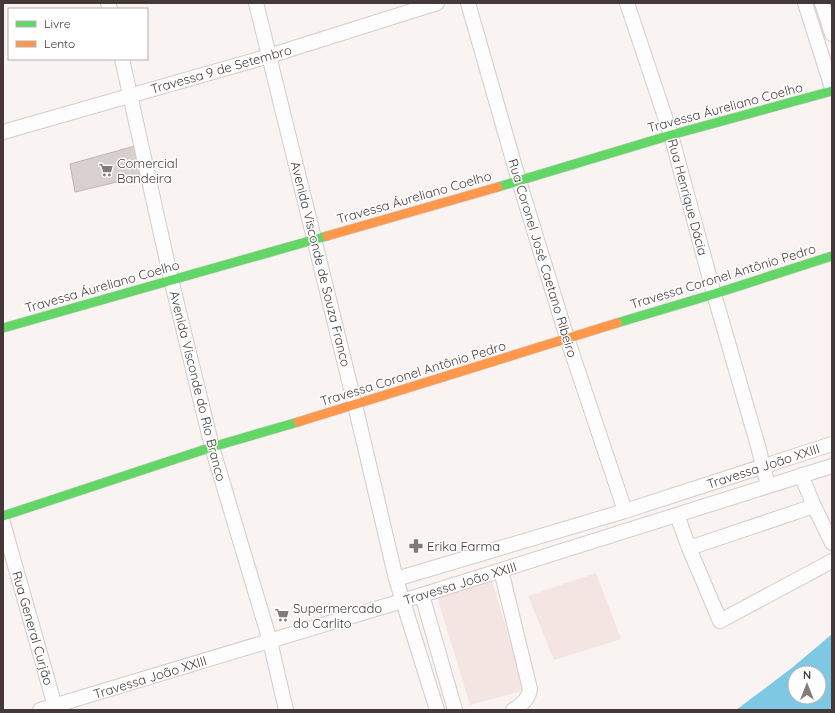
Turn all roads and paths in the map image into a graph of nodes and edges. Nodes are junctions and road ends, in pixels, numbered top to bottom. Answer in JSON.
{"nodes":[{"id":1,"x":256,"y":3,"type":"edge"},
{"id":2,"x":437,"y":3,"type":"edge"},
{"id":3,"x":468,"y":3,"type":"edge"},
{"id":4,"x":627,"y":3,"type":"edge"},
{"id":5,"x":805,"y":3,"type":"edge"},
{"id":6,"x":822,"y":3,"type":"edge"},
{"id":7,"x":832,"y":34,"type":"edge"},
{"id":8,"x":270,"y":56,"type":"junction"},
{"id":9,"x":122,"y":60,"type":"edge"},
{"id":10,"x":832,"y":90,"type":"edge"},
{"id":11,"x":130,"y":95,"type":"junction"},
{"id":12,"x":3,"y":132,"type":"edge"},
{"id":13,"x":671,"y":134,"type":"junction"},
{"id":14,"x":519,"y":181,"type":"junction"},
{"id":15,"x":315,"y":239,"type":"junction"},
{"id":16,"x":832,"y":256,"type":"edge"},
{"id":17,"x":172,"y":279,"type":"junction"},
{"id":18,"x":714,"y":294,"type":"junction"},
{"id":19,"x":3,"y":328,"type":"edge"},
{"id":20,"x":566,"y":338,"type":"junction"},
{"id":21,"x":355,"y":405,"type":"junction"},
{"id":22,"x":832,"y":444,"type":"edge"},
{"id":23,"x":212,"y":447,"type":"junction"},
{"id":24,"x":762,"y":466,"type":"junction"},
{"id":25,"x":832,"y":466,"type":"edge"},
{"id":26,"x":801,"y":476,"type":"junction"},
{"id":27,"x":768,"y":486,"type":"junction"},
{"id":28,"x":814,"y":506,"type":"junction"},
{"id":29,"x":625,"y":511,"type":"junction"},
{"id":30,"x":677,"y":515,"type":"junction"},
{"id":31,"x":3,"y":516,"type":"edge"},
{"id":32,"x":827,"y":521,"type":"edge"},
{"id":33,"x":3,"y":523,"type":"edge"},
{"id":34,"x":832,"y":543,"type":"edge"},
{"id":35,"x":690,"y":548,"type":"junction"},
{"id":36,"x":832,"y":561,"type":"edge"},
{"id":37,"x":501,"y":570,"type":"junction"},
{"id":38,"x":396,"y":578,"type":"junction"},
{"id":39,"x":422,"y":595,"type":"junction"},
{"id":40,"x":403,"y":601,"type":"junction"},
{"id":41,"x":270,"y":641,"type":"junction"},
{"id":42,"x":55,"y":708,"type":"edge"},
{"id":43,"x":40,"y":710,"type":"edge"},
{"id":44,"x":286,"y":710,"type":"edge"},
{"id":45,"x":437,"y":710,"type":"edge"},
{"id":46,"x":455,"y":710,"type":"edge"},
{"id":47,"x":513,"y":710,"type":"edge"}],
"edges":[{"from":1,"to":8,"type":"street","name":"Avenida Visconde de Souza Franco"},
{"from":2,"to":8,"type":"street","name":"Travessa 9 de Setembro"},
{"from":3,"to":14,"type":"street","name":"Rua Coronel José Caetano Ribeiro"},
{"from":4,"to":13,"type":"street","name":"Rua Henrique Dácia"},
{"from":5,"to":10,"type":"street"},
{"from":6,"to":7,"type":"street"},
{"from":8,"to":11,"type":"street","name":"Travessa 9 de Setembro"},
{"from":8,"to":15,"type":"street","name":"Avenida Visconde de Souza Franco"},
{"from":9,"to":11,"type":"street","name":"Avenida Visconde do Rio Branco"},
{"from":10,"to":13,"type":"street","name":"Travessa Áureliano Coelho"},
{"from":11,"to":12,"type":"street","name":"Travessa 9 de Setembro"},
{"from":11,"to":17,"type":"street","name":"Avenida Visconde do Rio Branco"},
{"from":13,"to":14,"type":"street","name":"Travessa Áureliano Coelho"},
{"from":13,"to":18,"type":"street","name":"Rua Henrique Dácia"},
{"from":14,"to":15,"type":"street","name":"Travessa Áureliano Coelho"},
{"from":14,"to":20,"type":"street","name":"Rua Coronel José Caetano Ribeiro"},
{"from":15,"to":17,"type":"street","name":"Travessa Áureliano Coelho"},
{"from":15,"to":21,"type":"street","name":"Avenida Visconde de Souza Franco"},
{"from":16,"to":18,"type":"street","name":"Travessa Coronel Antônio Pedro"},
{"from":17,"to":19,"type":"street","name":"Travessa Áureliano Coelho"},
{"from":17,"to":23,"type":"street","name":"Avenida Visconde do Rio Branco"},
{"from":18,"to":20,"type":"street","name":"Travessa Coronel Antônio Pedro"},
{"from":18,"to":24,"type":"street","name":"Rua Henrique Dácia"},
{"from":20,"to":21,"type":"street","name":"Travessa Coronel Antônio Pedro"},
{"from":20,"to":29,"type":"street","name":"Rua Coronel José Caetano Ribeiro"},
{"from":21,"to":23,"type":"street","name":"Travessa Coronel Antônio Pedro"},
{"from":21,"to":38,"type":"street","name":"Avenida Visconde de Souza Franco"},
{"from":22,"to":24,"type":"street","name":"Travessa João XXIII"},
{"from":23,"to":31,"type":"street","name":"Travessa Coronel Antônio Pedro"},
{"from":23,"to":41,"type":"street","name":"Avenida Visconde do Rio Branco"},
{"from":24,"to":27,"type":"street","name":"Rua Henrique Dácia"},
{"from":24,"to":29,"type":"street","name":"Travessa João XXIII"},
{"from":25,"to":26,"type":"street","name":"Travessa João XXIII"},
{"from":26,"to":27,"type":"street","name":"Travessa João XXIII"},
{"from":26,"to":28,"type":"street"},
{"from":27,"to":30,"type":"street","name":"Travessa João XXIII"},
{"from":28,"to":32,"type":"street"},
{"from":28,"to":35,"type":"street"},
{"from":29,"to":38,"type":"street","name":"Travessa João XXIII"},
{"from":30,"to":35,"type":"street"},
{"from":30,"to":37,"type":"street","name":"Travessa João XXIII"},
{"from":32,"to":34,"type":"street"},
{"from":33,"to":42,"type":"street","name":"Rua General Curjão"},
{"from":35,"to":36,"type":"street"},
{"from":37,"to":39,"type":"street","name":"Travessa João XXIII"},
{"from":37,"to":47,"type":"street"},
{"from":38,"to":40,"type":"street","name":"Avenida Visconde de Souza Franco"},
{"from":39,"to":40,"type":"street","name":"Travessa João XXIII"},
{"from":39,"to":46,"type":"street"},
{"from":40,"to":41,"type":"street","name":"Travessa João XXIII"},
{"from":40,"to":45,"type":"street","name":"Avenida Visconde de Souza Franco"},
{"from":41,"to":42,"type":"street","name":"Travessa João XXIII"},
{"from":41,"to":44,"type":"street","name":"Avenida Visconde do Rio Branco"},
{"from":42,"to":43,"type":"street","name":"Travessa João XXIII"}]}
